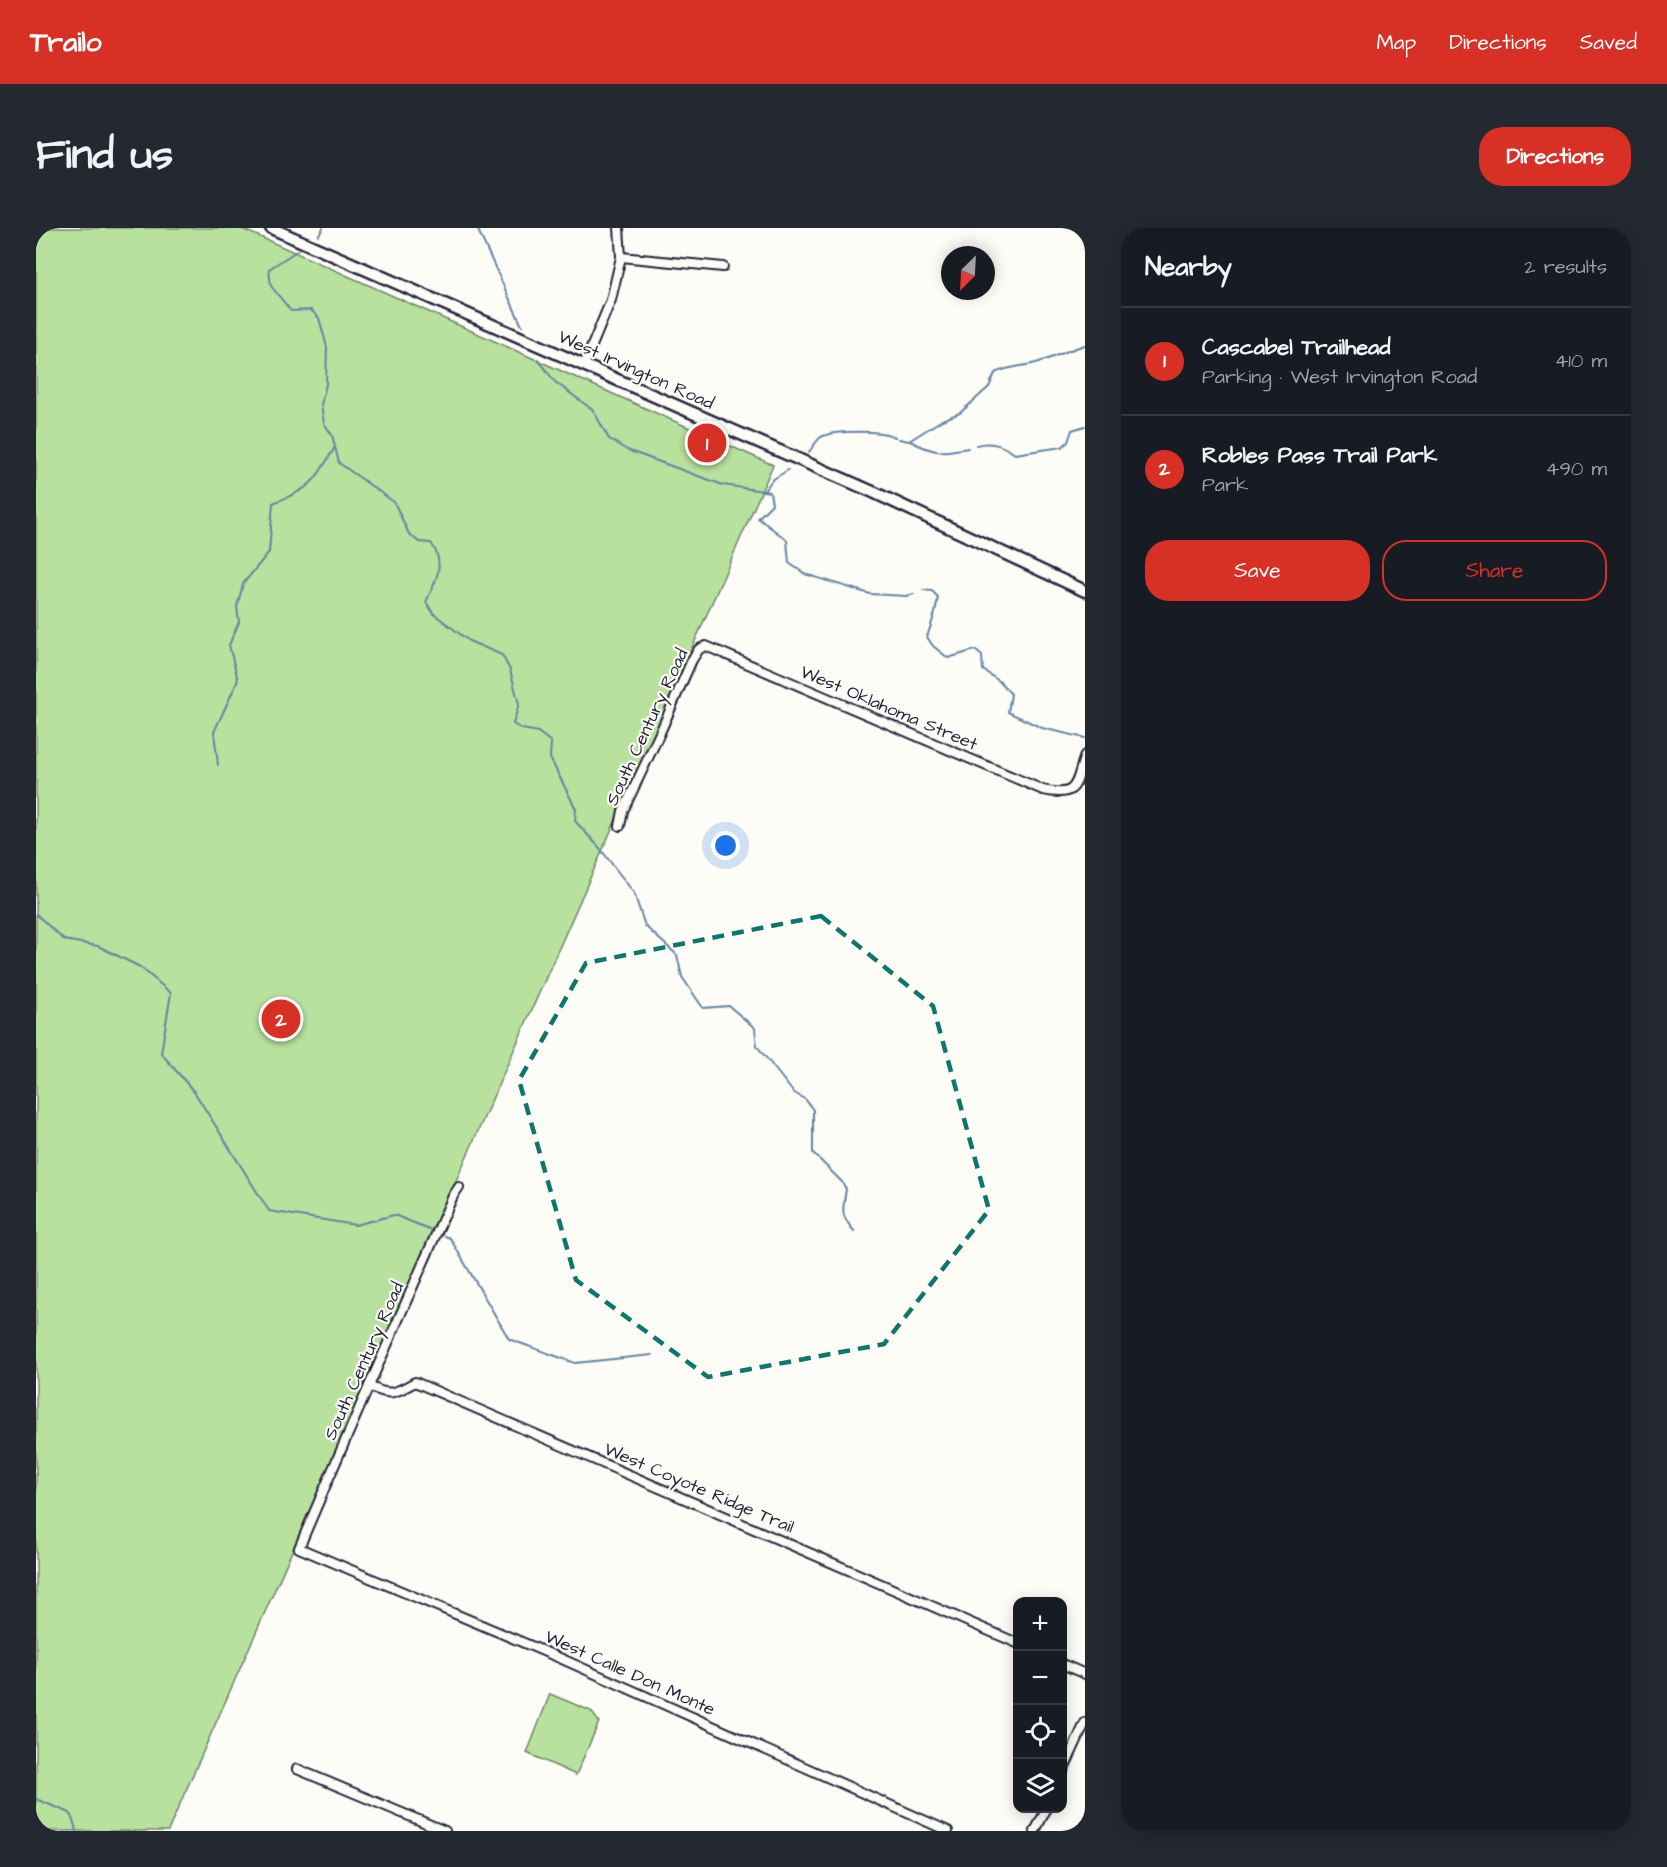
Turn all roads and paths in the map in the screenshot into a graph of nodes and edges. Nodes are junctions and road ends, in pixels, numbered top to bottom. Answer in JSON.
{"nodes":[{"id":1,"x":271,"y":228,"type":"edge"},
{"id":2,"x":619,"y":228,"type":"edge"},
{"id":3,"x":621,"y":257,"type":"junction"},
{"id":4,"x":723,"y":267,"type":"dead end"},
{"id":5,"x":584,"y":365,"type":"junction"},
{"id":6,"x":1085,"y":591,"type":"edge"},
{"id":7,"x":706,"y":646,"type":"joint"},
{"id":8,"x":1085,"y":755,"type":"edge"},
{"id":9,"x":620,"y":826,"type":"dead end"},
{"id":10,"x":459,"y":1187,"type":"dead end"},
{"id":11,"x":369,"y":1386,"type":"junction"},
{"id":12,"x":299,"y":1548,"type":"joint"},
{"id":13,"x":1013,"y":1642,"type":"edge"},
{"id":14,"x":1067,"y":1666,"type":"edge"},
{"id":15,"x":1085,"y":1674,"type":"edge"},
{"id":16,"x":1085,"y":1723,"type":"edge"},
{"id":17,"x":1067,"y":1762,"type":"edge"},
{"id":18,"x":297,"y":1769,"type":"dead end"},
{"id":19,"x":1045,"y":1813,"type":"edge"},
{"id":20,"x":445,"y":1831,"type":"edge"},
{"id":21,"x":948,"y":1831,"type":"edge"},
{"id":22,"x":1035,"y":1831,"type":"edge"}],
"edges":[{"from":1,"to":5,"type":"main road","name":"West Irvington Road"},
{"from":2,"to":3,"type":"street"},
{"from":3,"to":4,"type":"street"},
{"from":3,"to":5,"type":"street"},
{"from":5,"to":6,"type":"main road","name":"West Irvington Road"},
{"from":7,"to":8,"type":"street","name":"West Oklahoma Street"},
{"from":7,"to":9,"type":"street","name":"South Century Road"},
{"from":10,"to":11,"type":"street","name":"South Century Road"},
{"from":11,"to":12,"type":"street","name":"South Century Road"},
{"from":11,"to":13,"type":"street","name":"West Coyote Ridge Trail"},
{"from":12,"to":21,"type":"street","name":"West Calle Don Monte"},
{"from":14,"to":15,"type":"street"},
{"from":16,"to":17,"type":"street"},
{"from":18,"to":20,"type":"street"},
{"from":19,"to":22,"type":"street"}]}
